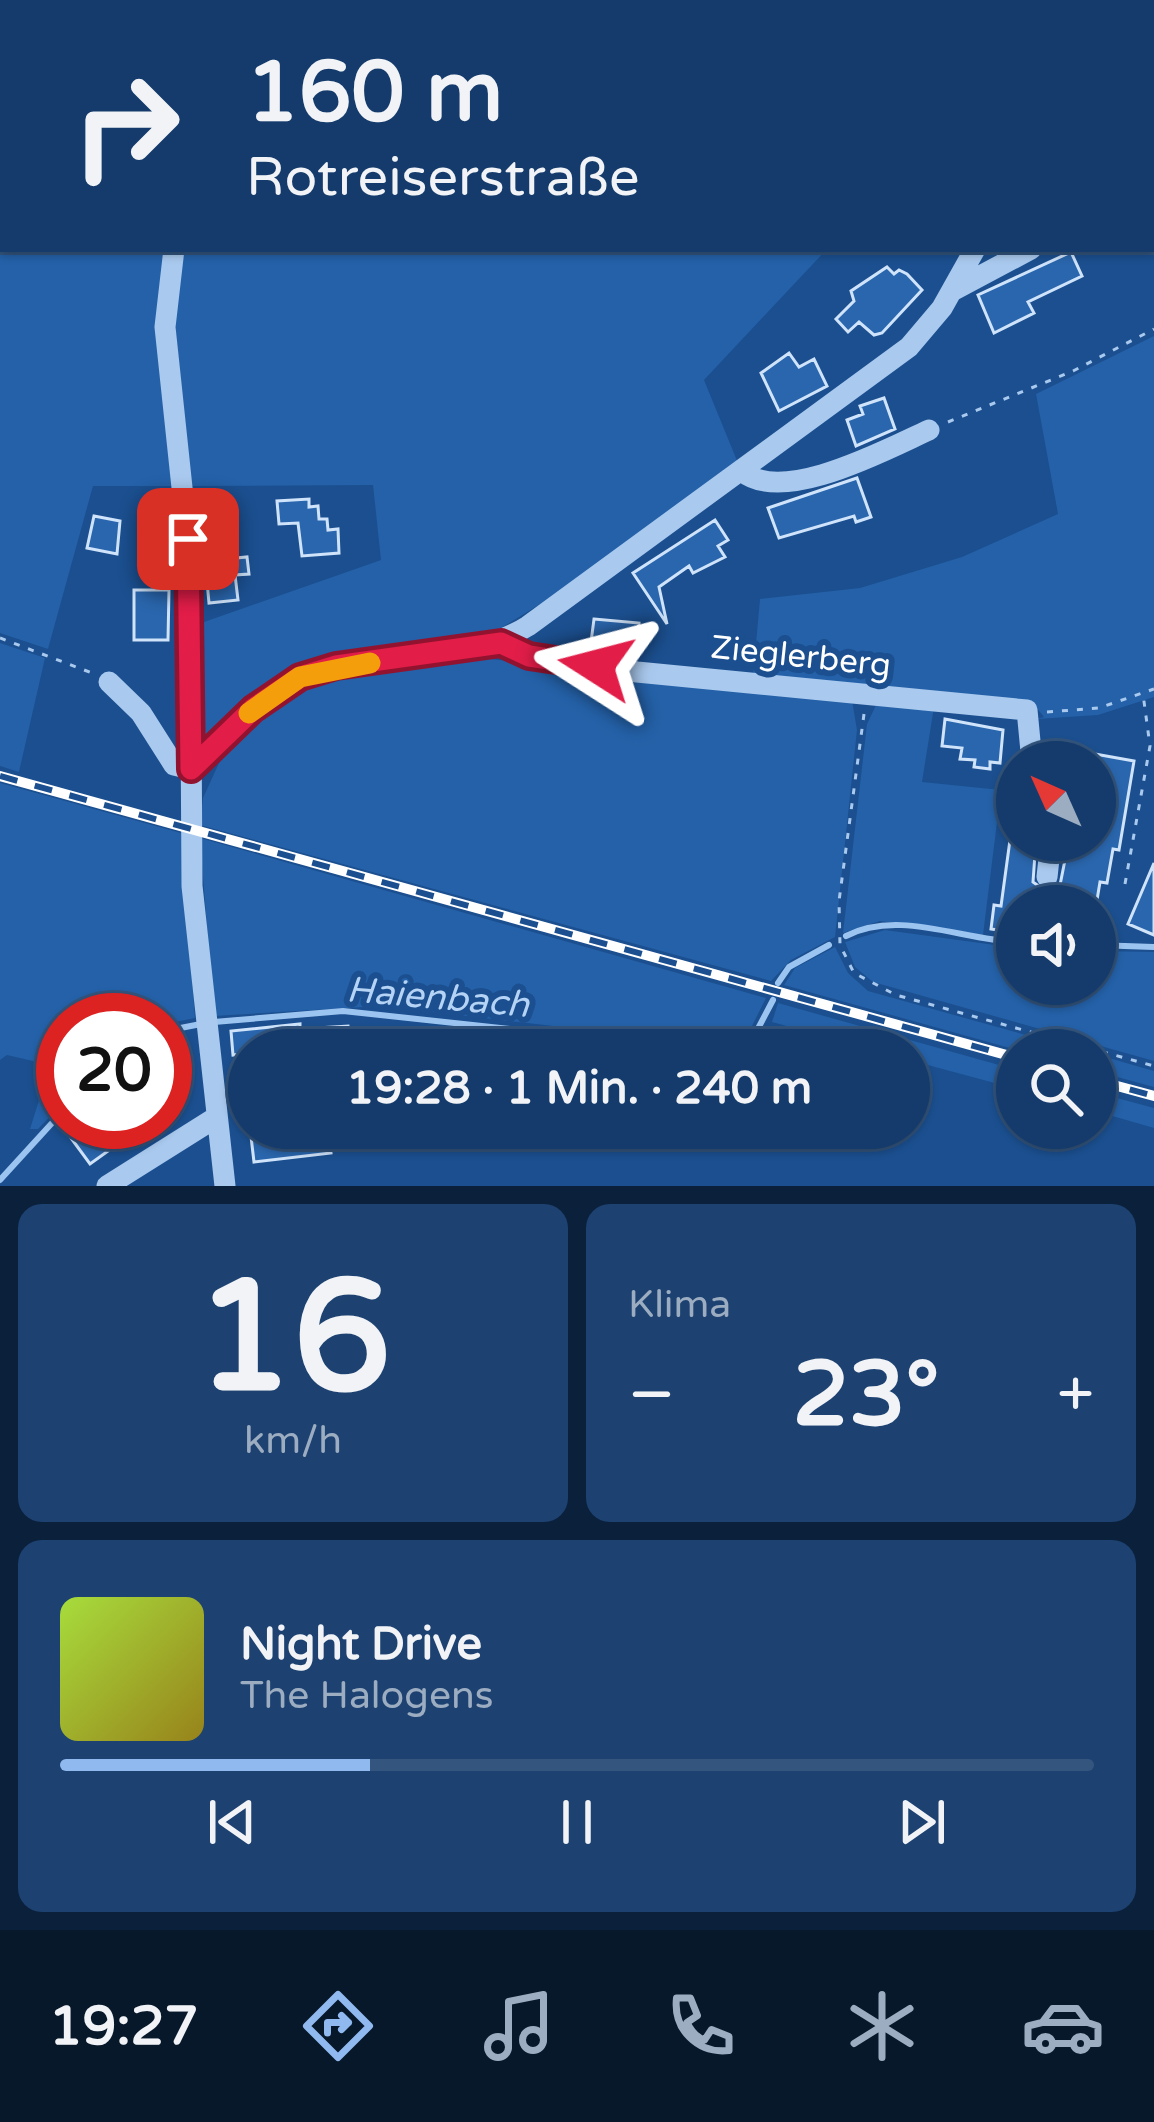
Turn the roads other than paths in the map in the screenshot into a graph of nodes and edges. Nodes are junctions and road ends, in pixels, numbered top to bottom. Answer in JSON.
{"nodes":[{"id":1,"x":174,"y":252,"type":"edge"},
{"id":2,"x":974,"y":252,"type":"edge"},
{"id":3,"x":1025,"y":252,"type":"edge"},
{"id":4,"x":954,"y":290,"type":"junction"},
{"id":5,"x":929,"y":430,"type":"road end"},
{"id":6,"x":742,"y":472,"type":"junction"},
{"id":7,"x":501,"y":643,"type":"junction"},
{"id":8,"x":109,"y":682,"type":"road end"},
{"id":9,"x":1030,"y":741,"type":"edge"},
{"id":10,"x":191,"y":769,"type":"junction"},
{"id":11,"x":1049,"y":861,"type":"edge"},
{"id":12,"x":1047,"y":878,"type":"dead end"},
{"id":13,"x":215,"y":1118,"type":"junction"},
{"id":14,"x":107,"y":1186,"type":"edge"},
{"id":15,"x":225,"y":1186,"type":"edge"}],
"edges":[{"from":1,"to":10,"type":"street"},
{"from":2,"to":4,"type":"street","name":"Zieglerberg"},
{"from":3,"to":4,"type":"street"},
{"from":4,"to":6,"type":"street","name":"Zieglerberg"},
{"from":5,"to":6,"type":"street"},
{"from":6,"to":7,"type":"street","name":"Zieglerberg"},
{"from":7,"to":9,"type":"street","name":"Zieglerberg"},
{"from":7,"to":10,"type":"street","name":"Zieglerberg"},
{"from":8,"to":10,"type":"street"},
{"from":10,"to":13,"type":"street"},
{"from":11,"to":12,"type":"street"},
{"from":13,"to":14,"type":"street"},
{"from":13,"to":15,"type":"street"}]}
